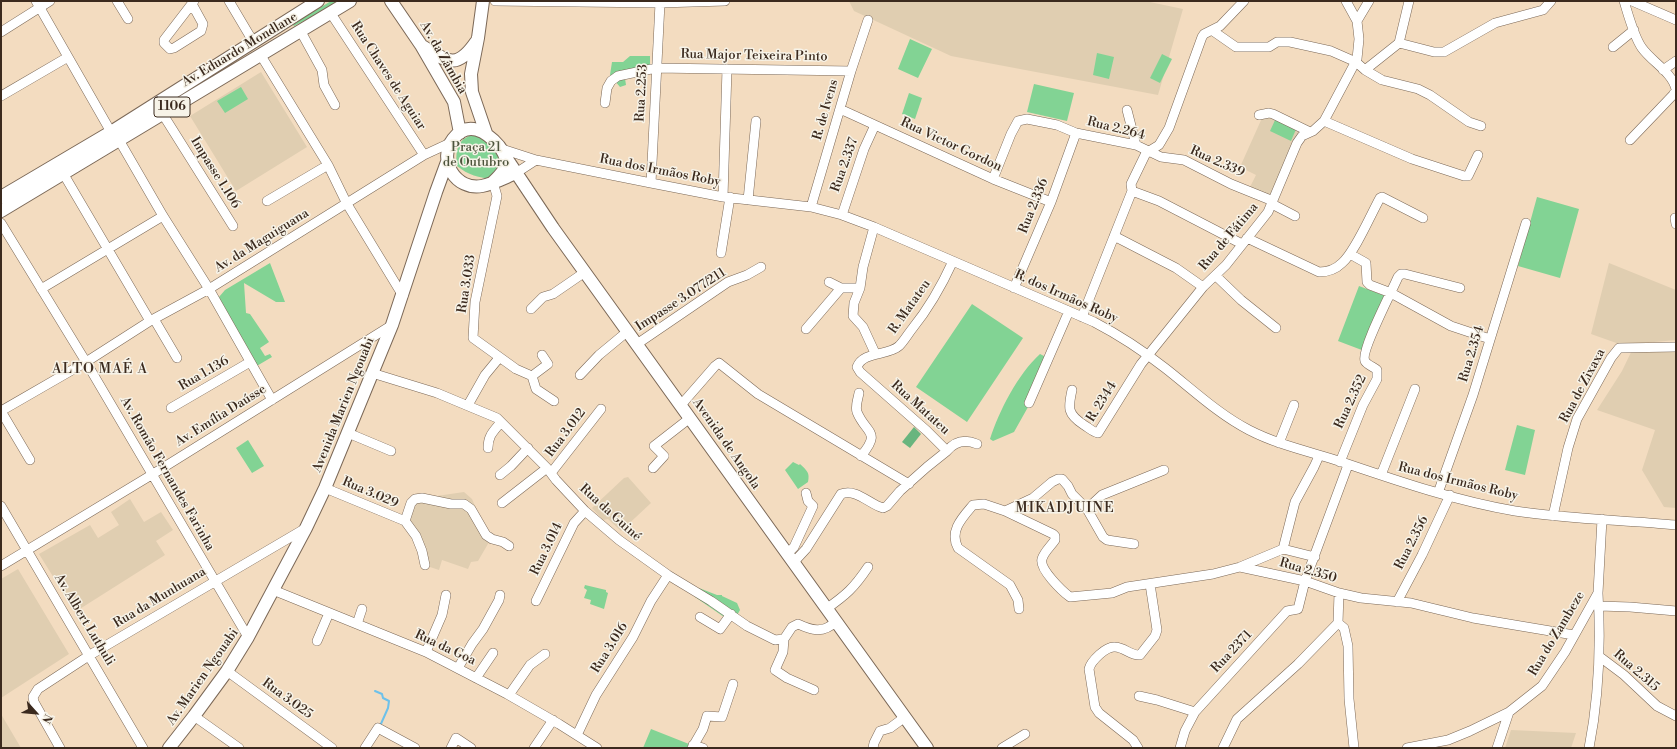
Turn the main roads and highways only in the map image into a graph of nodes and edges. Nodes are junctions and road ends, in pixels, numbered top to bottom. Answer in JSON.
{"nodes":[{"id":1,"x":318,"y":1,"type":"edge"},
{"id":2,"x":350,"y":1,"type":"edge"},
{"id":3,"x":391,"y":1,"type":"edge"},
{"id":4,"x":483,"y":1,"type":"edge"},
{"id":5,"x":478,"y":38,"type":"junction"},
{"id":6,"x":421,"y":45,"type":"junction"},
{"id":7,"x":486,"y":132,"type":"junction"},
{"id":8,"x":115,"y":136,"type":"junction"},
{"id":9,"x":456,"y":137,"type":"junction"},
{"id":10,"x":503,"y":152,"type":"junction"},
{"id":11,"x":448,"y":162,"type":"junction"},
{"id":12,"x":516,"y":173,"type":"junction"},
{"id":13,"x":456,"y":178,"type":"junction"},
{"id":14,"x":493,"y":182,"type":"junction"},
{"id":15,"x":436,"y":192,"type":"junction"},
{"id":16,"x":1,"y":197,"type":"edge"},
{"id":17,"x":1,"y":211,"type":"edge"},
{"id":18,"x":257,"y":620,"type":"joint"},
{"id":19,"x":169,"y":748,"type":"edge"},
{"id":20,"x":927,"y":748,"type":"edge"}],
"edges":[{"from":1,"to":8,"type":"main road","name":"Av. Eduardo Mondlane","number":"1106"},
{"from":2,"to":8,"type":"main road","name":"Av. Eduardo Mondlane","number":"1106"},
{"from":3,"to":6,"type":"main road","name":"Av. da Zâmbia"},
{"from":4,"to":5,"type":"main road"},
{"from":5,"to":6,"type":"main road"},
{"from":5,"to":7,"type":"main road"},
{"from":6,"to":9,"type":"main road","name":"Av. da Zâmbia"},
{"from":7,"to":9,"type":"main road"},
{"from":7,"to":10,"type":"main road"},
{"from":8,"to":16,"type":"main road","name":"Av. Eduardo Mondlane","number":"1106"},
{"from":8,"to":17,"type":"main road","name":"Av. Eduardo Mondlane","number":"1106"},
{"from":9,"to":11,"type":"main road"},
{"from":10,"to":12,"type":"main road","name":"Avenida de Angola"},
{"from":10,"to":14,"type":"main road"},
{"from":11,"to":13,"type":"main road"},
{"from":11,"to":15,"type":"main road","name":"Avenida Marien Ngouabi"},
{"from":12,"to":14,"type":"main road"},
{"from":12,"to":20,"type":"main road","name":"Avenida de Angola"},
{"from":13,"to":14,"type":"main road"},
{"from":13,"to":15,"type":"main road"},
{"from":15,"to":18,"type":"main road","name":"Avenida Marien Ngouabi"},
{"from":18,"to":19,"type":"main road","name":"Av. Marien Ngouabi"}]}
